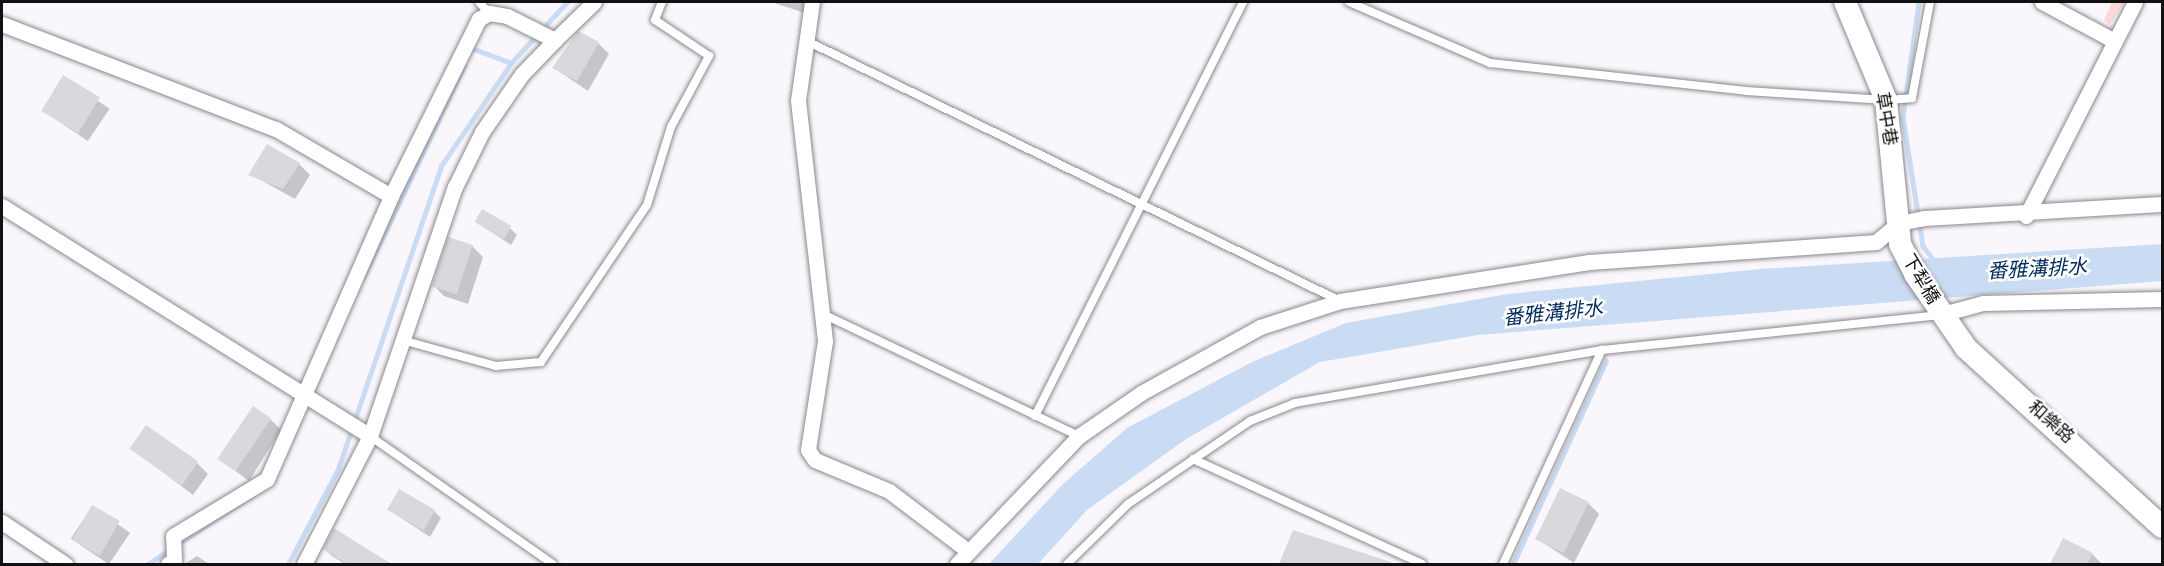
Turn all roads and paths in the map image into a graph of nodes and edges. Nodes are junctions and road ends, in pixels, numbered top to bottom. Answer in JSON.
{"nodes":[{"id":1,"x":594,"y":2,"type":"edge"},
{"id":2,"x":662,"y":2,"type":"edge"},
{"id":3,"x":812,"y":2,"type":"edge"},
{"id":4,"x":1243,"y":2,"type":"edge"},
{"id":5,"x":1349,"y":2,"type":"edge"},
{"id":6,"x":1845,"y":2,"type":"edge"},
{"id":7,"x":1930,"y":2,"type":"edge"},
{"id":8,"x":2042,"y":2,"type":"edge"},
{"id":9,"x":2135,"y":2,"type":"edge"},
{"id":10,"x":484,"y":7,"type":"edge"},
{"id":11,"x":2,"y":24,"type":"edge"},
{"id":12,"x":555,"y":40,"type":"junction"},
{"id":13,"x":806,"y":40,"type":"junction"},
{"id":14,"x":2114,"y":40,"type":"junction"},
{"id":15,"x":1886,"y":100,"type":"junction"},
{"id":16,"x":391,"y":196,"type":"junction"},
{"id":17,"x":1142,"y":203,"type":"junction"},
{"id":18,"x":2163,"y":204,"type":"edge"},
{"id":19,"x":2,"y":206,"type":"edge"},
{"id":20,"x":2026,"y":216,"type":"junction"},
{"id":21,"x":1899,"y":233,"type":"junction"},
{"id":22,"x":2163,"y":298,"type":"edge"},
{"id":23,"x":1340,"y":301,"type":"junction"},
{"id":24,"x":820,"y":312,"type":"junction"},
{"id":25,"x":1942,"y":314,"type":"junction"},
{"id":26,"x":402,"y":339,"type":"junction"},
{"id":27,"x":1602,"y":350,"type":"junction"},
{"id":28,"x":301,"y":391,"type":"junction"},
{"id":29,"x":1035,"y":416,"type":"junction"},
{"id":30,"x":370,"y":436,"type":"junction"},
{"id":31,"x":1079,"y":436,"type":"junction"},
{"id":32,"x":1193,"y":459,"type":"junction"},
{"id":33,"x":2,"y":522,"type":"edge"},
{"id":34,"x":2163,"y":527,"type":"edge"},
{"id":35,"x":968,"y":551,"type":"junction"},
{"id":36,"x":65,"y":564,"type":"edge"},
{"id":37,"x":168,"y":564,"type":"edge"},
{"id":38,"x":304,"y":564,"type":"edge"},
{"id":39,"x":553,"y":564,"type":"edge"},
{"id":40,"x":957,"y":564,"type":"edge"},
{"id":41,"x":1067,"y":564,"type":"edge"},
{"id":42,"x":1422,"y":564,"type":"edge"},
{"id":43,"x":1503,"y":564,"type":"edge"}],
"edges":[{"from":1,"to":12,"type":"street"},
{"from":2,"to":26,"type":"lane"},
{"from":3,"to":13,"type":"street"},
{"from":4,"to":17,"type":"lane"},
{"from":5,"to":15,"type":"lane"},
{"from":6,"to":15,"type":"street","name":"草中巷"},
{"from":7,"to":15,"type":"lane"},
{"from":8,"to":14,"type":"street"},
{"from":9,"to":14,"type":"street"},
{"from":10,"to":12,"type":"street"},
{"from":10,"to":16,"type":"street"},
{"from":11,"to":16,"type":"street"},
{"from":12,"to":26,"type":"street"},
{"from":13,"to":17,"type":"lane"},
{"from":13,"to":24,"type":"street"},
{"from":14,"to":20,"type":"street"},
{"from":15,"to":21,"type":"street","name":"草中巷"},
{"from":16,"to":28,"type":"street"},
{"from":17,"to":23,"type":"lane"},
{"from":17,"to":29,"type":"lane"},
{"from":18,"to":20,"type":"street"},
{"from":19,"to":28,"type":"street"},
{"from":20,"to":21,"type":"street"},
{"from":21,"to":23,"type":"street"},
{"from":21,"to":25,"type":"street","name":"下犁橋"},
{"from":22,"to":25,"type":"street"},
{"from":23,"to":31,"type":"street"},
{"from":24,"to":29,"type":"lane"},
{"from":24,"to":35,"type":"street"},
{"from":25,"to":27,"type":"lane"},
{"from":25,"to":34,"type":"street","name":"和樂路"},
{"from":26,"to":30,"type":"street"},
{"from":27,"to":32,"type":"lane"},
{"from":27,"to":43,"type":"lane"},
{"from":28,"to":30,"type":"street"},
{"from":28,"to":37,"type":"street"},
{"from":29,"to":31,"type":"lane"},
{"from":30,"to":38,"type":"street"},
{"from":30,"to":39,"type":"lane"},
{"from":31,"to":35,"type":"street"},
{"from":32,"to":41,"type":"lane"},
{"from":32,"to":42,"type":"lane"},
{"from":33,"to":36,"type":"street"},
{"from":35,"to":40,"type":"street"}]}
